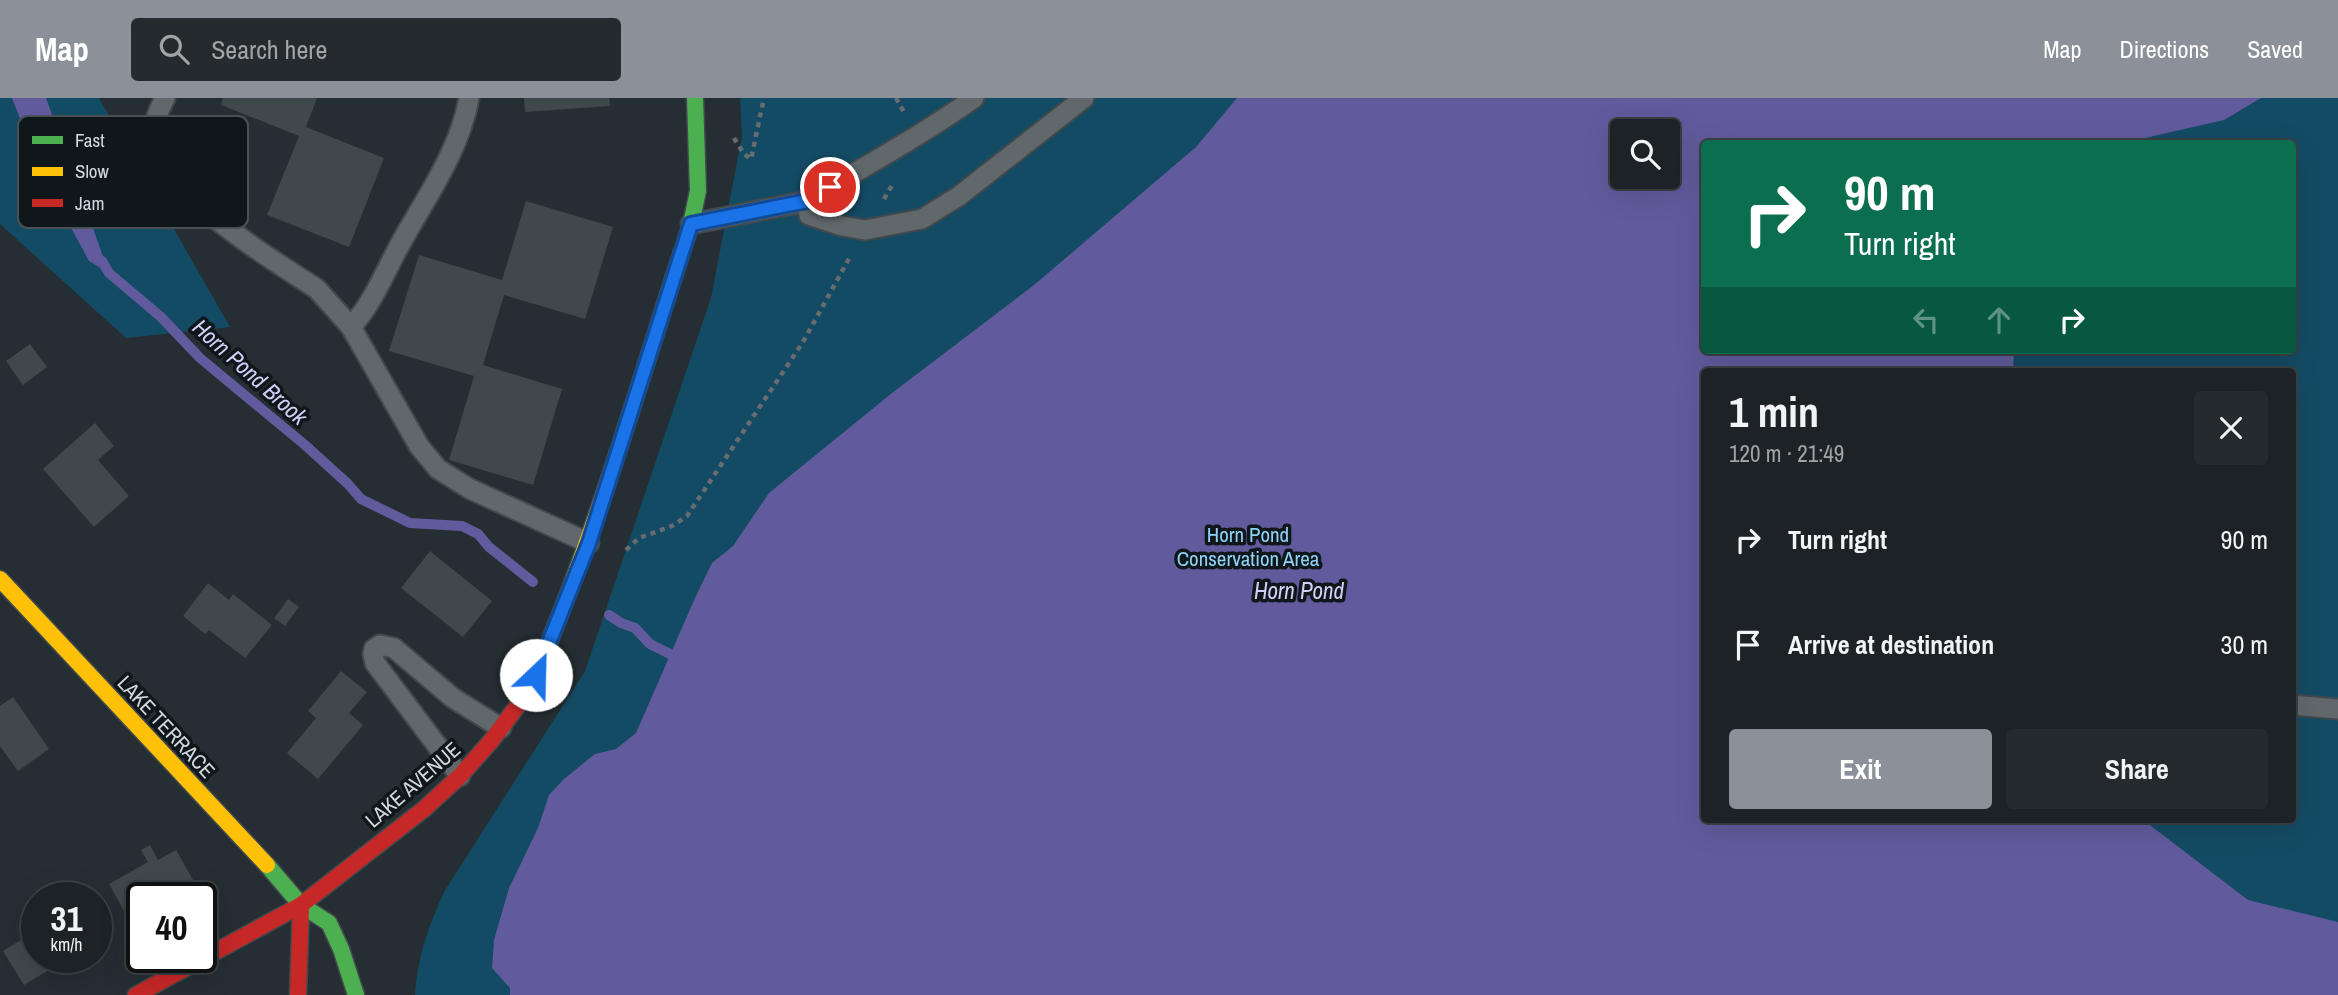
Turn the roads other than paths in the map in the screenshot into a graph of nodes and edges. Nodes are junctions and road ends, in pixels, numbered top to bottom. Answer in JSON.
{"nodes":[{"id":1,"x":165,"y":98,"type":"edge"},
{"id":2,"x":469,"y":98,"type":"edge"},
{"id":3,"x":695,"y":98,"type":"edge"},
{"id":4,"x":974,"y":98,"type":"edge"},
{"id":5,"x":1084,"y":98,"type":"edge"},
{"id":6,"x":156,"y":116,"type":"edge"},
{"id":7,"x":807,"y":201,"type":"junction"},
{"id":8,"x":691,"y":224,"type":"junction"},
{"id":9,"x":229,"y":228,"type":"edge"},
{"id":10,"x":351,"y":327,"type":"junction"},
{"id":11,"x":589,"y":543,"type":"junction"},
{"id":12,"x":0,"y":579,"type":"edge"},
{"id":13,"x":2296,"y":705,"type":"edge"},
{"id":14,"x":2338,"y":709,"type":"edge"},
{"id":15,"x":501,"y":728,"type":"junction"},
{"id":16,"x":460,"y":776,"type":"junction"},
{"id":17,"x":300,"y":905,"type":"junction"},
{"id":18,"x":136,"y":995,"type":"edge"},
{"id":19,"x":298,"y":995,"type":"edge"},
{"id":20,"x":356,"y":995,"type":"edge"}],
"edges":[{"from":1,"to":6,"type":"lane"},
{"from":2,"to":10,"type":"lane"},
{"from":3,"to":8,"type":"street","name":"LAKE AVENUE"},
{"from":4,"to":7,"type":"lane"},
{"from":5,"to":7,"type":"lane"},
{"from":7,"to":8,"type":"lane"},
{"from":8,"to":11,"type":"street","name":"LAKE AVENUE"},
{"from":9,"to":10,"type":"lane"},
{"from":10,"to":11,"type":"lane"},
{"from":11,"to":15,"type":"street","name":"LAKE AVENUE"},
{"from":12,"to":17,"type":"street","name":"LAKE TERRACE"},
{"from":13,"to":14,"type":"lane"},
{"from":15,"to":16,"type":"street","name":"LAKE AVENUE"},
{"from":15,"to":16,"type":"lane"},
{"from":16,"to":17,"type":"street","name":"LAKE AVENUE"},
{"from":17,"to":18,"type":"street","name":"LAKE AVENUE"},
{"from":17,"to":19,"type":"street"},
{"from":17,"to":20,"type":"street","name":"LAKE TERRACE"}]}
